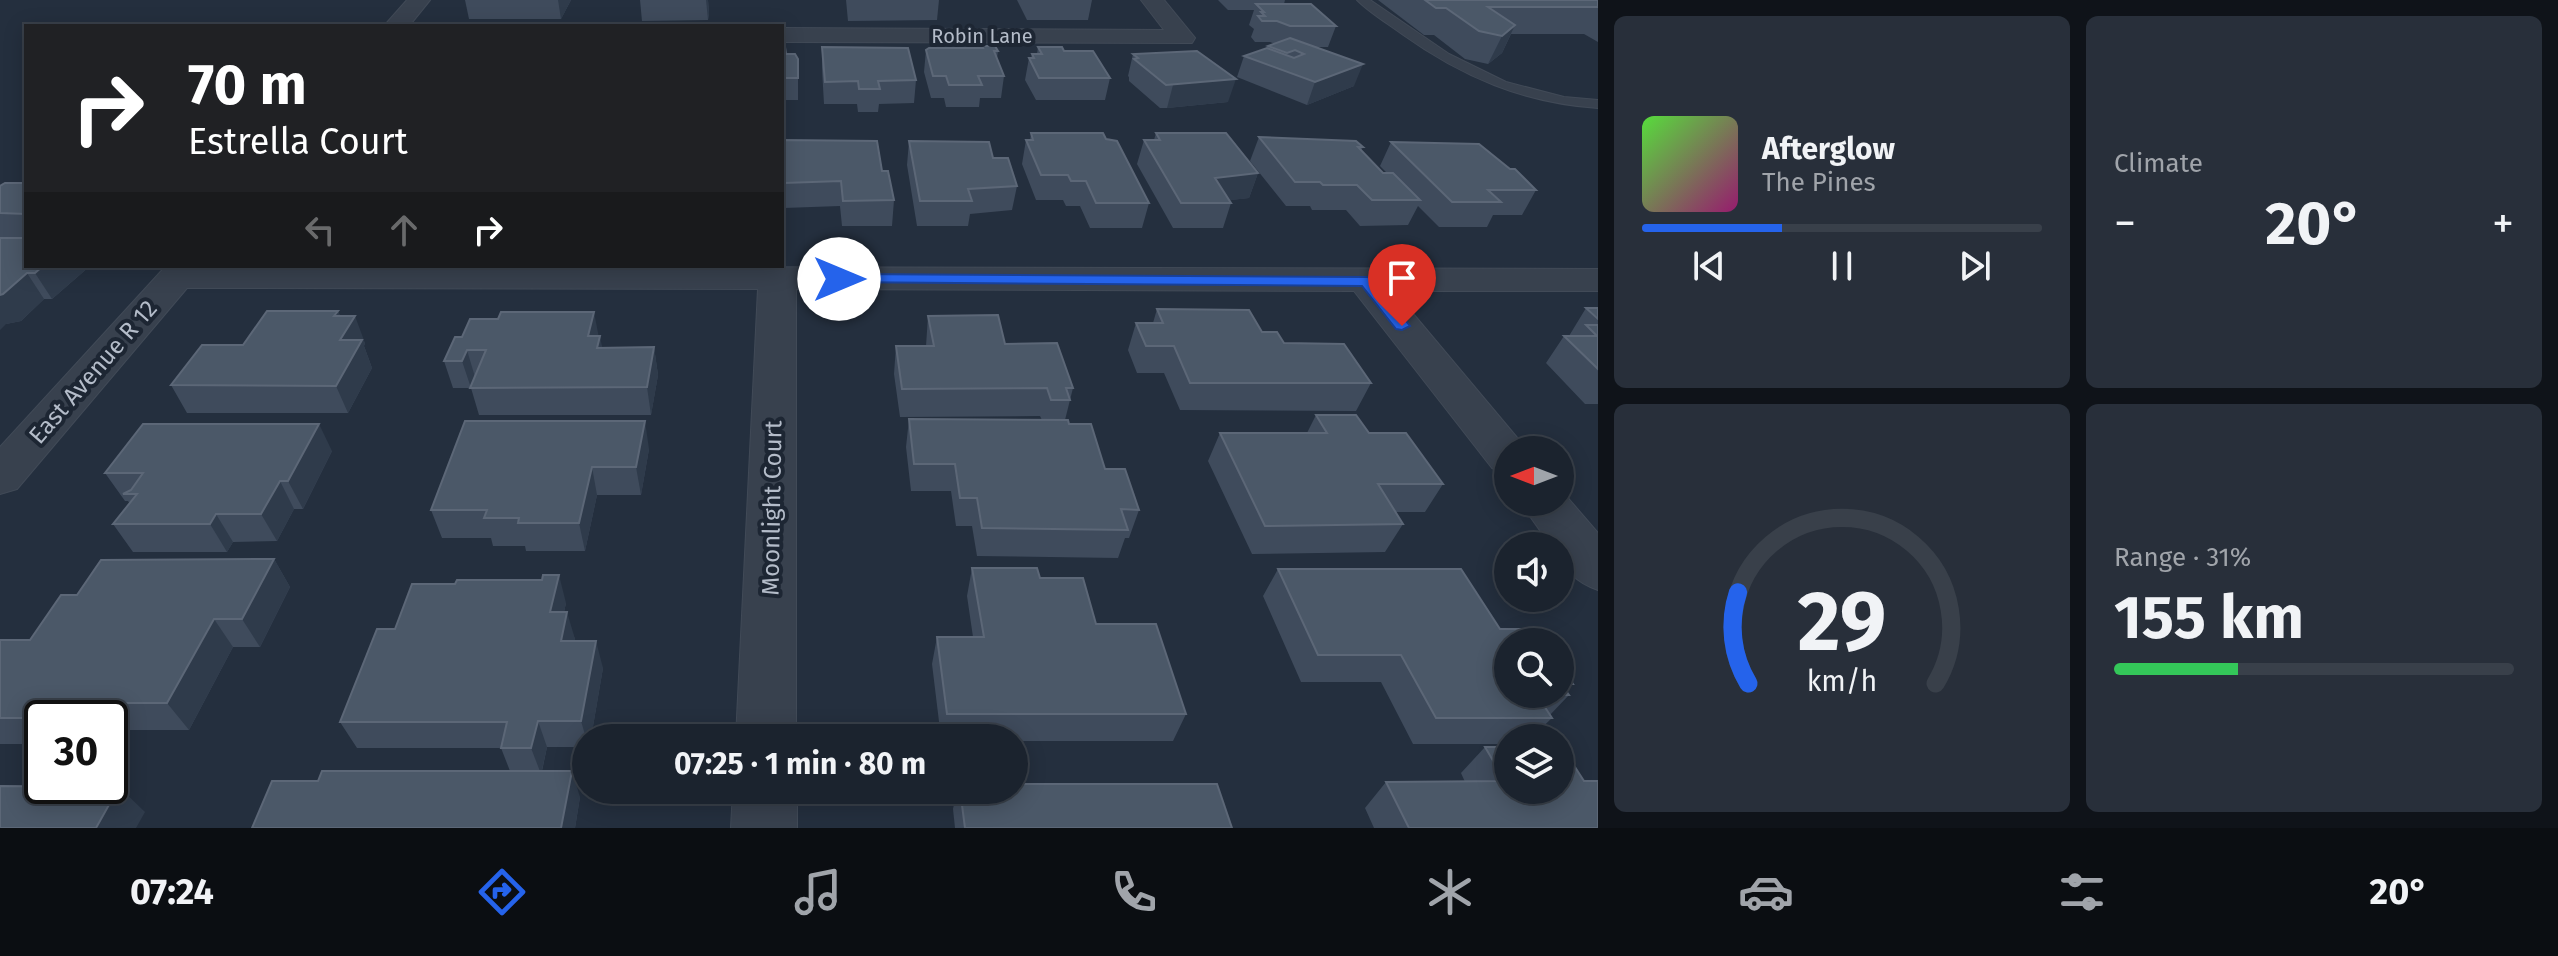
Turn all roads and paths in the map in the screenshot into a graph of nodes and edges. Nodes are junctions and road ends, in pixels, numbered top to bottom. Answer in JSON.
{"nodes":[{"id":1,"x":419,"y":0,"type":"edge"},
{"id":2,"x":1152,"y":0,"type":"edge"},
{"id":3,"x":1363,"y":0,"type":"edge"},
{"id":4,"x":398,"y":24,"type":"edge"},
{"id":5,"x":784,"y":25,"type":"edge"},
{"id":6,"x":1598,"y":104,"type":"edge"},
{"id":7,"x":182,"y":271,"type":"edge"},
{"id":8,"x":777,"y":279,"type":"junction"},
{"id":9,"x":1598,"y":280,"type":"edge"},
{"id":10,"x":1367,"y":282,"type":"junction"},
{"id":11,"x":1494,"y":440,"type":"edge"},
{"id":12,"x":0,"y":477,"type":"edge"},
{"id":13,"x":1555,"y":516,"type":"edge"},
{"id":14,"x":1598,"y":569,"type":"edge"},
{"id":15,"x":766,"y":724,"type":"edge"},
{"id":16,"x":765,"y":804,"type":"edge"},
{"id":17,"x":764,"y":828,"type":"edge"}],
"edges":[{"from":1,"to":4,"type":"street"},
{"from":2,"to":5,"type":"street","name":"Robin Lane"},
{"from":3,"to":6,"type":"lane"},
{"from":7,"to":8,"type":"street"},
{"from":7,"to":12,"type":"street","name":"East Avenue R 12"},
{"from":8,"to":10,"type":"street"},
{"from":8,"to":15,"type":"street","name":"Moonlight Court"},
{"from":9,"to":10,"type":"street"},
{"from":10,"to":11,"type":"street"},
{"from":13,"to":14,"type":"street"},
{"from":16,"to":17,"type":"street"}]}
